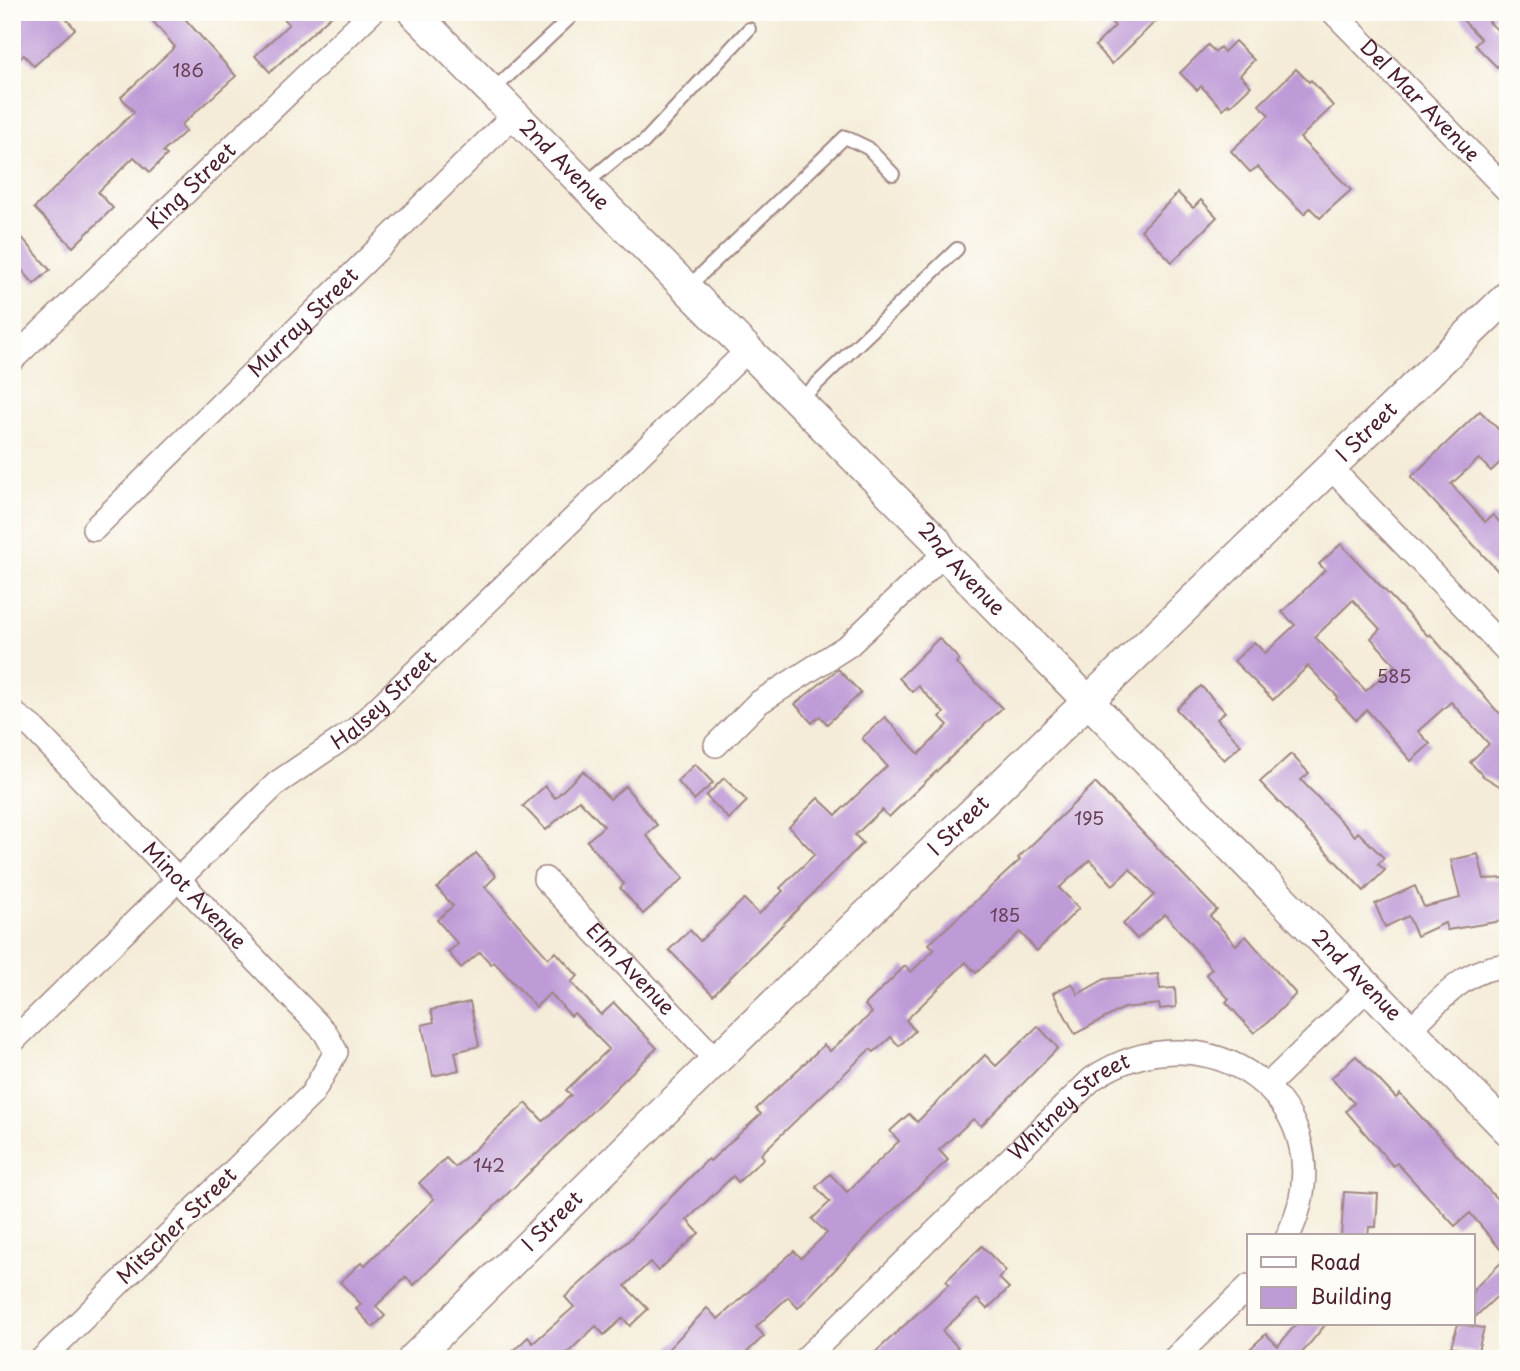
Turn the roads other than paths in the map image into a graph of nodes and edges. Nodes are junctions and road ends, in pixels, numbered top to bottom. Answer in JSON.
{"nodes":[{"id":1,"x":372,"y":12,"type":"edge"},
{"id":2,"x":413,"y":12,"type":"edge"},
{"id":3,"x":576,"y":12,"type":"edge"},
{"id":4,"x":1333,"y":12,"type":"edge"},
{"id":5,"x":749,"y":29,"type":"dead end"},
{"id":6,"x":491,"y":92,"type":"junction"},
{"id":7,"x":514,"y":115,"type":"junction"},
{"id":8,"x":893,"y":174,"type":"dead end"},
{"id":9,"x":582,"y":186,"type":"junction"},
{"id":10,"x":1508,"y":191,"type":"edge"},
{"id":11,"x":957,"y":249,"type":"dead end"},
{"id":12,"x":688,"y":288,"type":"junction"},
{"id":13,"x":1508,"y":296,"type":"edge"},
{"id":14,"x":748,"y":350,"type":"junction"},
{"id":15,"x":12,"y":360,"type":"edge"},
{"id":16,"x":800,"y":400,"type":"junction"},
{"id":17,"x":1330,"y":467,"type":"junction"},
{"id":18,"x":94,"y":529,"type":"dead end"},
{"id":19,"x":944,"y":554,"type":"junction"},
{"id":20,"x":1508,"y":652,"type":"edge"},
{"id":21,"x":1091,"y":700,"type":"junction"},
{"id":22,"x":12,"y":712,"type":"edge"},
{"id":23,"x":716,"y":745,"type":"dead end"},
{"id":24,"x":545,"y":879,"type":"dead end"},
{"id":25,"x":178,"y":880,"type":"junction"},
{"id":26,"x":1508,"y":966,"type":"edge"},
{"id":27,"x":1369,"y":987,"type":"junction"},
{"id":28,"x":1408,"y":1031,"type":"junction"},
{"id":29,"x":12,"y":1042,"type":"edge"},
{"id":30,"x":716,"y":1060,"type":"junction"},
{"id":31,"x":1268,"y":1085,"type":"junction"},
{"id":32,"x":312,"y":1094,"type":"joint"},
{"id":33,"x":1508,"y":1129,"type":"edge"},
{"id":34,"x":1289,"y":1234,"type":"edge"},
{"id":35,"x":1247,"y":1288,"type":"edge"},
{"id":36,"x":42,"y":1359,"type":"edge"},
{"id":37,"x":413,"y":1359,"type":"edge"},
{"id":38,"x":805,"y":1359,"type":"edge"},
{"id":39,"x":1174,"y":1359,"type":"edge"}],
"edges":[{"from":1,"to":15,"type":"street","name":"King Street"},
{"from":2,"to":6,"type":"street","name":"2nd Avenue"},
{"from":3,"to":6,"type":"lane"},
{"from":4,"to":10,"type":"street","name":"Del Mar Avenue"},
{"from":5,"to":9,"type":"lane"},
{"from":6,"to":7,"type":"street","name":"2nd Avenue"},
{"from":7,"to":9,"type":"street","name":"2nd Avenue"},
{"from":7,"to":18,"type":"street","name":"Murray Street"},
{"from":8,"to":12,"type":"lane"},
{"from":9,"to":12,"type":"street","name":"2nd Avenue"},
{"from":11,"to":16,"type":"lane"},
{"from":12,"to":14,"type":"street","name":"2nd Avenue"},
{"from":13,"to":17,"type":"street","name":"I Street"},
{"from":14,"to":16,"type":"street","name":"2nd Avenue"},
{"from":14,"to":25,"type":"street","name":"Halsey Street"},
{"from":16,"to":19,"type":"street","name":"2nd Avenue"},
{"from":17,"to":20,"type":"street"},
{"from":17,"to":21,"type":"street","name":"I Street"},
{"from":19,"to":21,"type":"street","name":"2nd Avenue"},
{"from":19,"to":23,"type":"street"},
{"from":21,"to":27,"type":"street","name":"2nd Avenue"},
{"from":21,"to":30,"type":"street","name":"I Street"},
{"from":22,"to":25,"type":"street","name":"Minot Avenue"},
{"from":24,"to":30,"type":"street","name":"Elm Avenue"},
{"from":25,"to":29,"type":"street","name":"Halsey Street"},
{"from":25,"to":32,"type":"street","name":"Minot Avenue"},
{"from":26,"to":28,"type":"street"},
{"from":27,"to":28,"type":"street","name":"2nd Avenue"},
{"from":27,"to":31,"type":"street"},
{"from":28,"to":33,"type":"street","name":"2nd Avenue"},
{"from":30,"to":37,"type":"street","name":"I Street"},
{"from":31,"to":34,"type":"street"},
{"from":31,"to":38,"type":"street","name":"Whitney Street"},
{"from":32,"to":36,"type":"street","name":"Mitscher Street"},
{"from":35,"to":39,"type":"street"}]}
